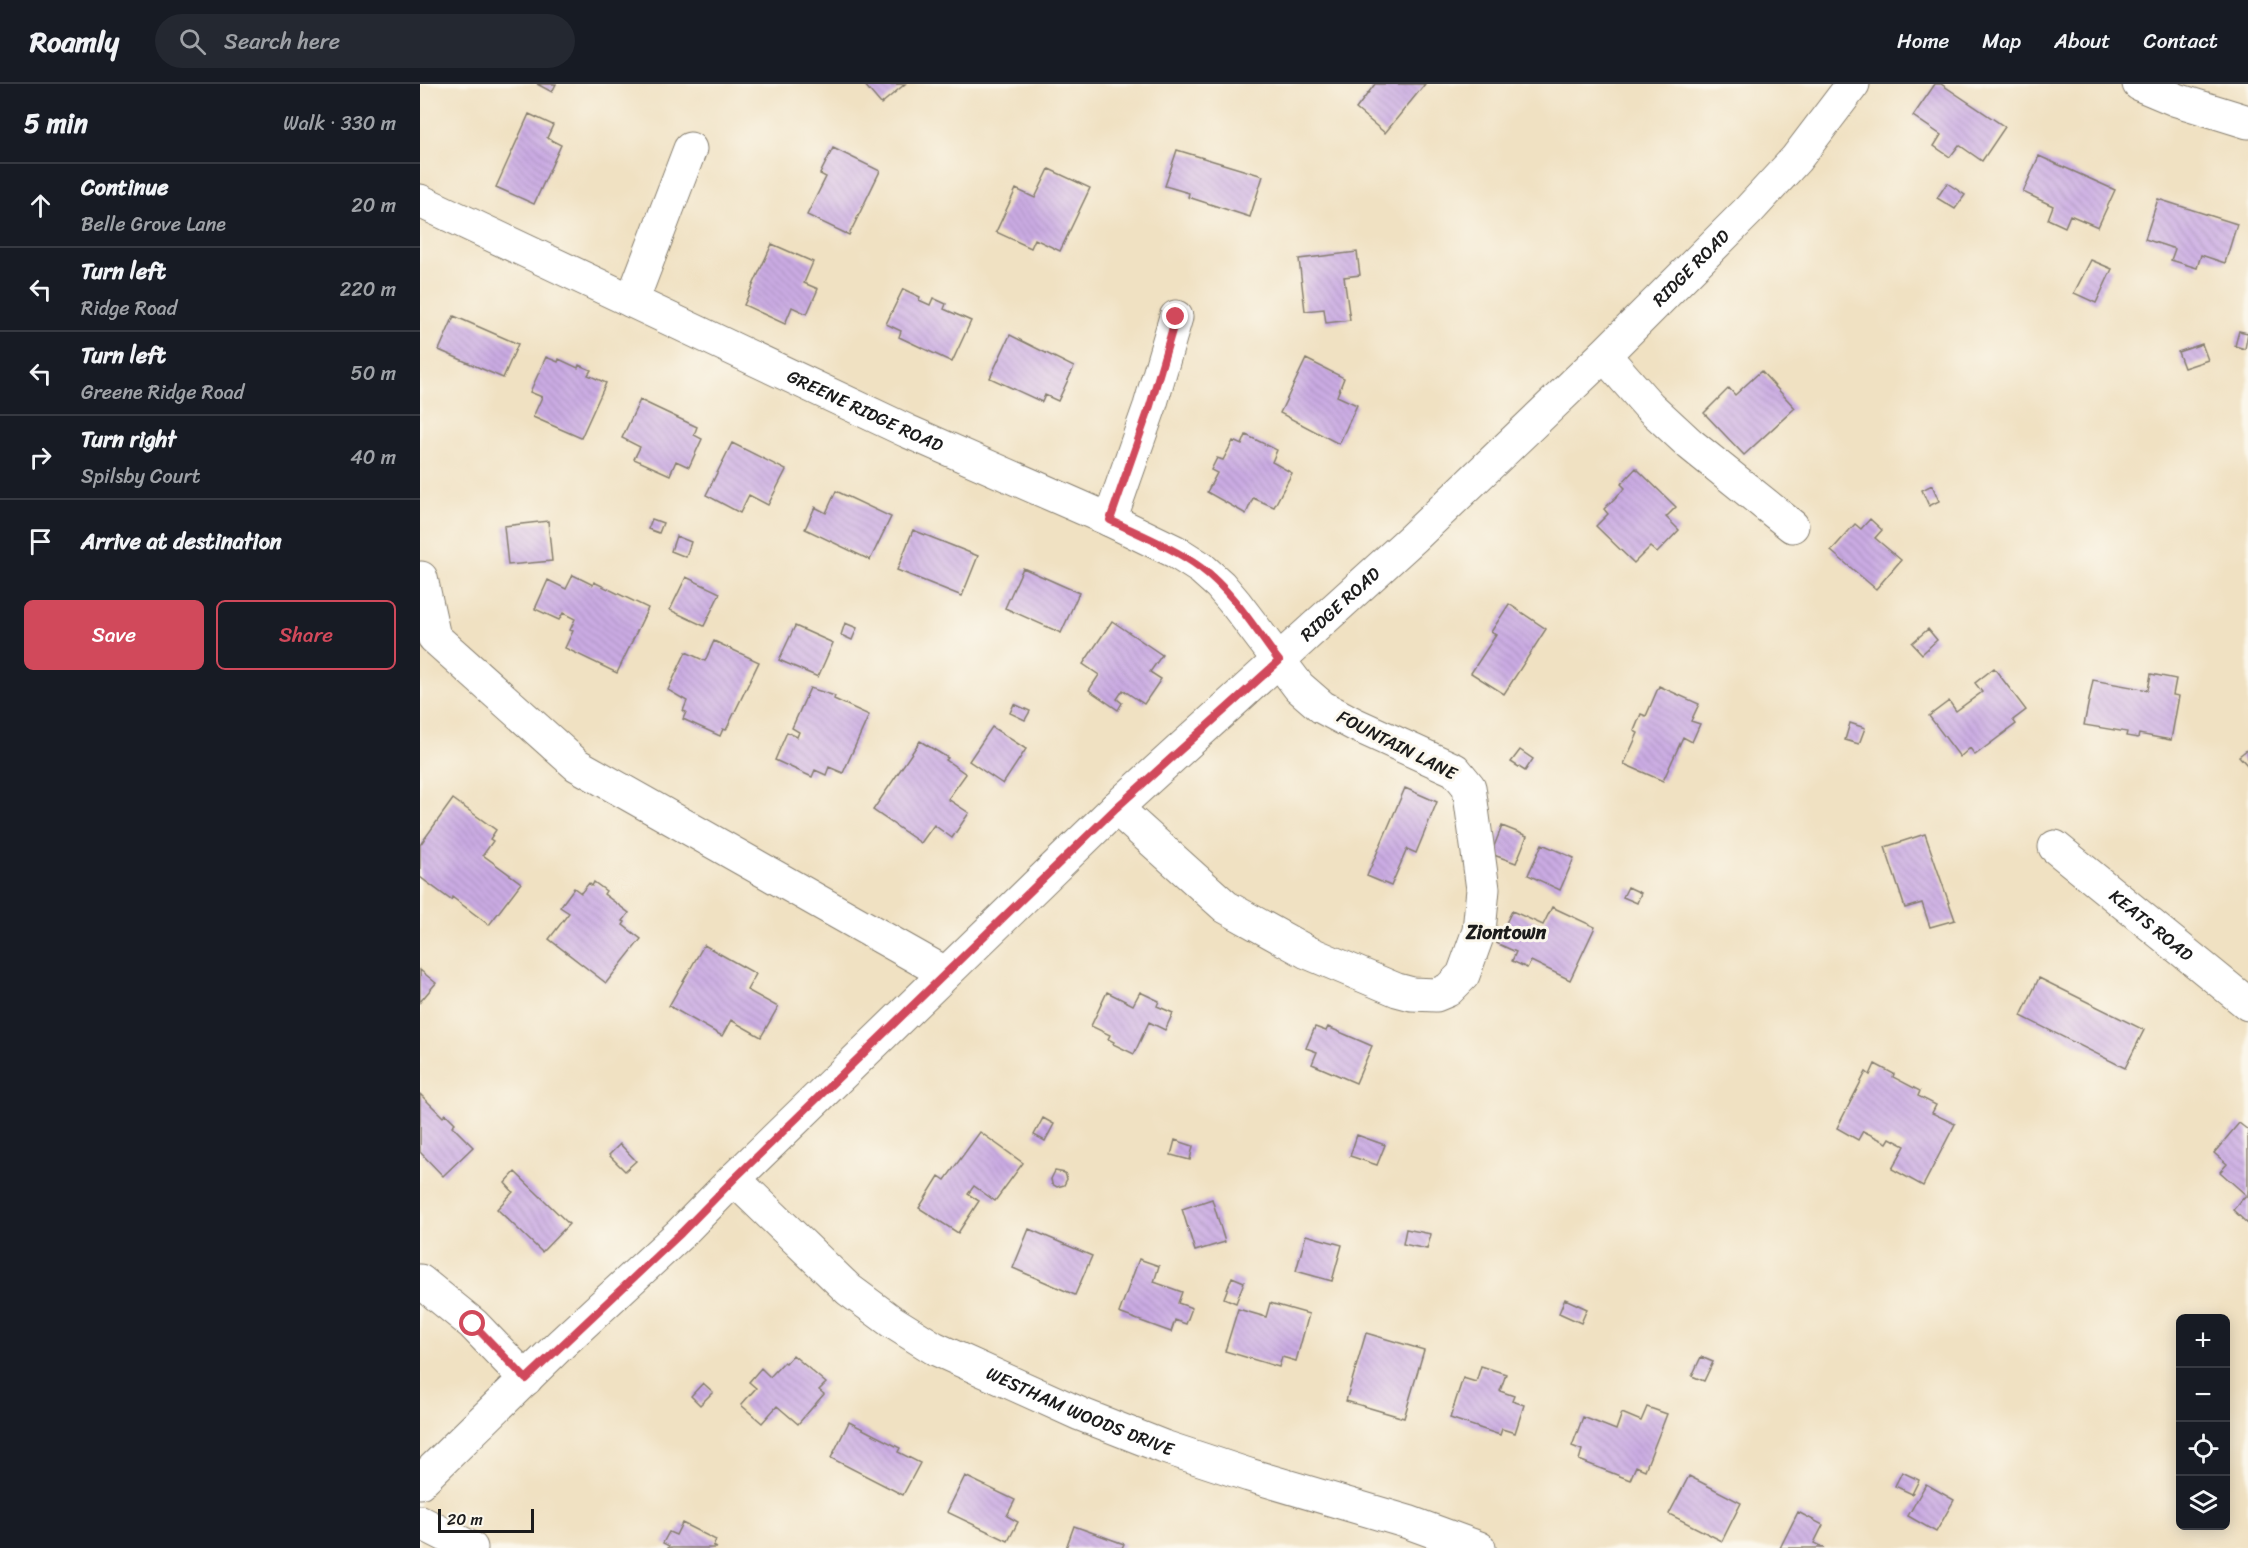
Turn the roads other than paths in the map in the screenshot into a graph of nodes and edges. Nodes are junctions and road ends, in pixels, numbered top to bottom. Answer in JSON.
{"nodes":[{"id":1,"x":1853,"y":84,"type":"edge"},
{"id":2,"x":2139,"y":84,"type":"edge"},
{"id":3,"x":2248,"y":122,"type":"edge"},
{"id":4,"x":690,"y":149,"type":"dead end"},
{"id":5,"x":420,"y":201,"type":"edge"},
{"id":6,"x":632,"y":301,"type":"junction"},
{"id":7,"x":1176,"y":317,"type":"dead end"},
{"id":8,"x":1604,"y":355,"type":"junction"},
{"id":9,"x":1110,"y":520,"type":"junction"},
{"id":10,"x":1792,"y":526,"type":"dead end"},
{"id":11,"x":422,"y":578,"type":"dead end"},
{"id":12,"x":1279,"y":661,"type":"junction"},
{"id":13,"x":1116,"y":808,"type":"junction"},
{"id":14,"x":2055,"y":847,"type":"dead end"},
{"id":15,"x":945,"y":973,"type":"junction"},
{"id":16,"x":2248,"y":1004,"type":"edge"},
{"id":17,"x":734,"y":1179,"type":"junction"},
{"id":18,"x":420,"y":1281,"type":"edge"},
{"id":19,"x":526,"y":1379,"type":"junction"},
{"id":20,"x":420,"y":1482,"type":"edge"},
{"id":21,"x":420,"y":1522,"type":"edge"},
{"id":22,"x":471,"y":1548,"type":"edge"},
{"id":23,"x":1479,"y":1548,"type":"edge"}],
"edges":[{"from":1,"to":8,"type":"street","name":"RIDGE ROAD"},
{"from":2,"to":3,"type":"street"},
{"from":4,"to":6,"type":"street"},
{"from":5,"to":6,"type":"street","name":"GREENE RIDGE ROAD"},
{"from":6,"to":9,"type":"street","name":"GREENE RIDGE ROAD"},
{"from":7,"to":9,"type":"street"},
{"from":8,"to":10,"type":"street"},
{"from":8,"to":12,"type":"street","name":"RIDGE ROAD"},
{"from":9,"to":12,"type":"street","name":"GREENE RIDGE ROAD"},
{"from":11,"to":15,"type":"street"},
{"from":12,"to":13,"type":"street","name":"RIDGE ROAD"},
{"from":12,"to":13,"type":"street","name":"FOUNTAIN LANE"},
{"from":13,"to":15,"type":"street","name":"RIDGE ROAD"},
{"from":14,"to":16,"type":"street","name":"KEATS ROAD"},
{"from":15,"to":17,"type":"street","name":"RIDGE ROAD"},
{"from":17,"to":19,"type":"street","name":"RIDGE ROAD"},
{"from":17,"to":23,"type":"street","name":"WESTHAM WOODS DRIVE"},
{"from":18,"to":19,"type":"street"},
{"from":19,"to":20,"type":"street","name":"RIDGE ROAD"},
{"from":21,"to":22,"type":"street"}]}
